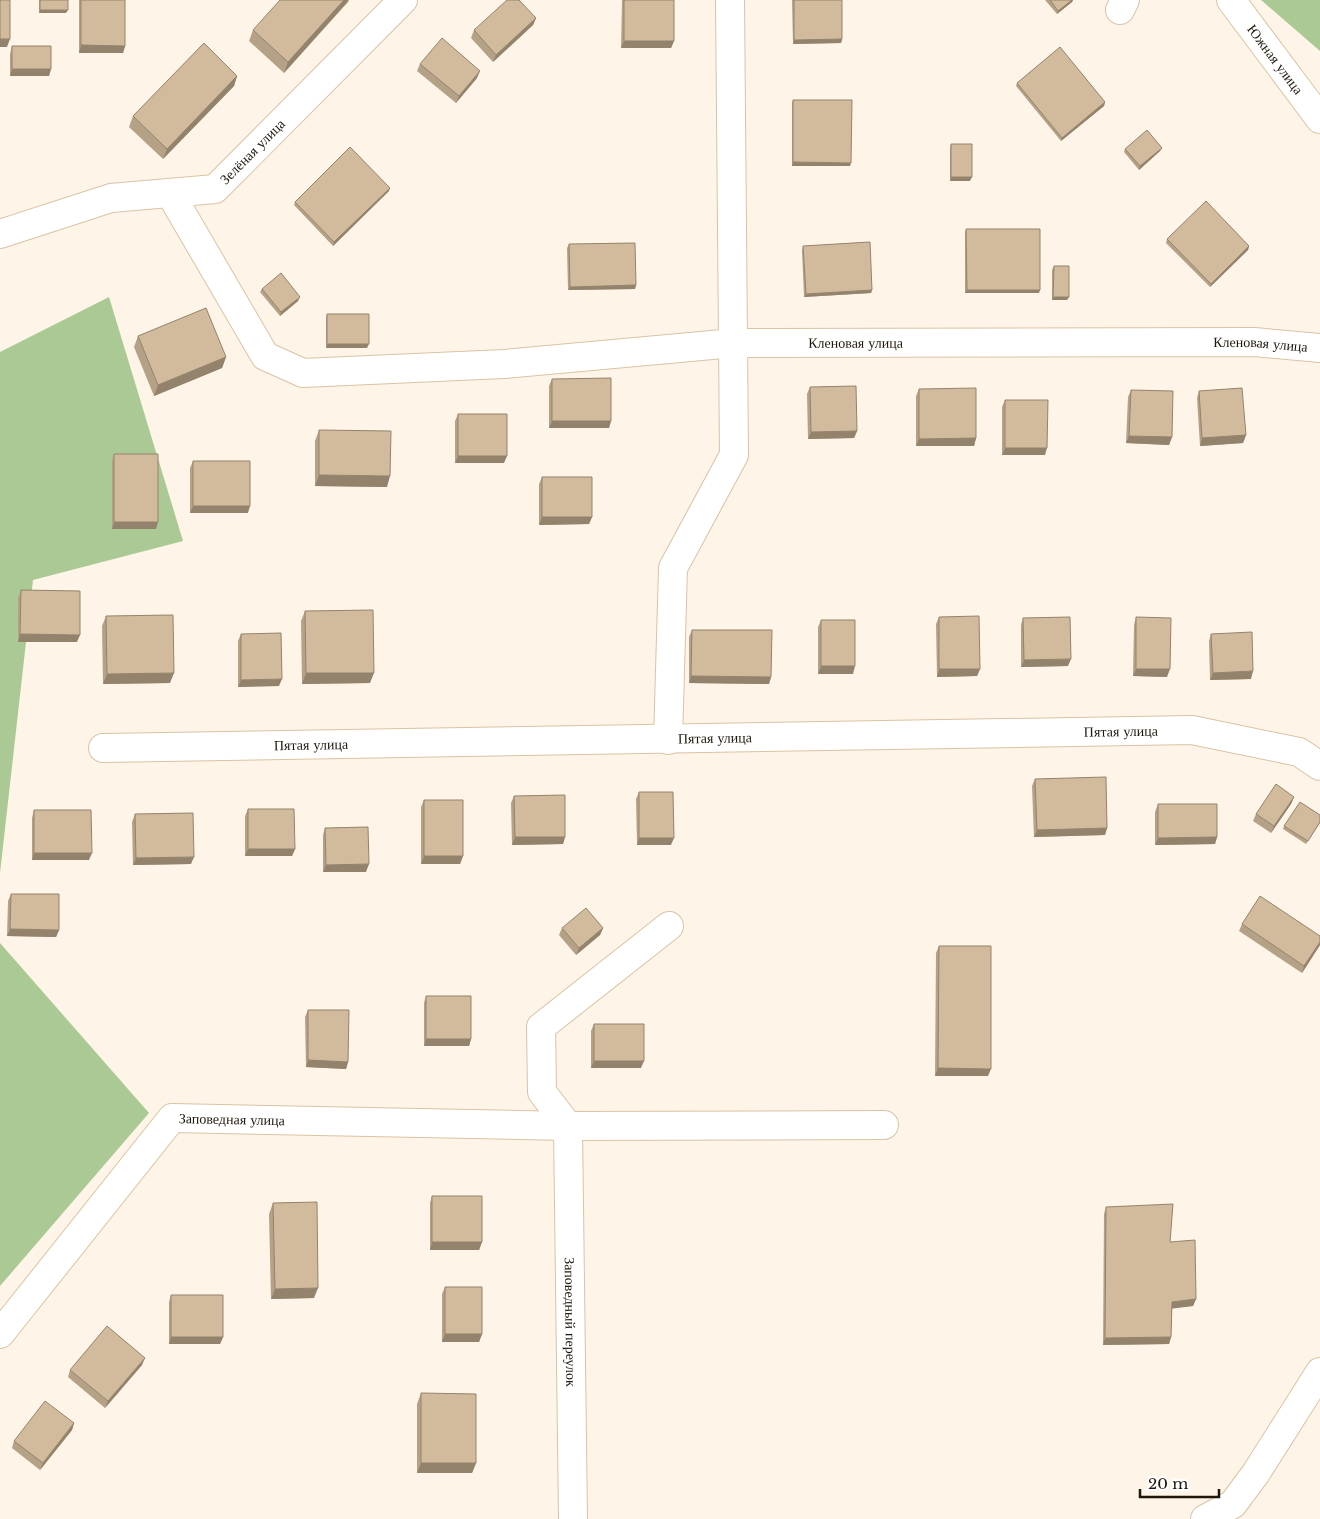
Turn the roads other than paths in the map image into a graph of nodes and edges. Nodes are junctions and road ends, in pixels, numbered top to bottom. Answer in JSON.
{"nodes":[{"id":1,"x":404,"y":0,"type":"edge"},
{"id":2,"x":730,"y":0,"type":"edge"},
{"id":3,"x":1231,"y":0,"type":"edge"},
{"id":4,"x":1320,"y":119,"type":"edge"},
{"id":5,"x":170,"y":193,"type":"junction"},
{"id":6,"x":0,"y":234,"type":"edge"},
{"id":7,"x":734,"y":343,"type":"junction"},
{"id":8,"x":1320,"y":348,"type":"edge"},
{"id":9,"x":668,"y":740,"type":"junction"},
{"id":10,"x":103,"y":748,"type":"dead end"},
{"id":11,"x":1320,"y":766,"type":"edge"},
{"id":12,"x":669,"y":926,"type":"dead end"},
{"id":13,"x":884,"y":1125,"type":"dead end"},
{"id":14,"x":568,"y":1126,"type":"junction"},
{"id":15,"x":0,"y":1334,"type":"edge"},
{"id":16,"x":1320,"y":1372,"type":"edge"},
{"id":17,"x":573,"y":1519,"type":"edge"},
{"id":18,"x":1205,"y":1519,"type":"edge"}],
"edges":[{"from":1,"to":5,"type":"street","name":"Зелёная улица"},
{"from":2,"to":7,"type":"street"},
{"from":3,"to":4,"type":"street","name":"Южная улица"},
{"from":5,"to":6,"type":"street","name":"Зелёная улица"},
{"from":5,"to":7,"type":"street","name":"Кленовая улица"},
{"from":7,"to":8,"type":"street","name":"Кленовая улица"},
{"from":7,"to":9,"type":"street"},
{"from":9,"to":10,"type":"street","name":"Пятая улица"},
{"from":9,"to":11,"type":"street","name":"Пятая улица"},
{"from":12,"to":14,"type":"street"},
{"from":13,"to":14,"type":"street"},
{"from":14,"to":15,"type":"street","name":"Заповедная улица"},
{"from":14,"to":17,"type":"street","name":"Заповедный переулок"},
{"from":16,"to":18,"type":"street"}]}
